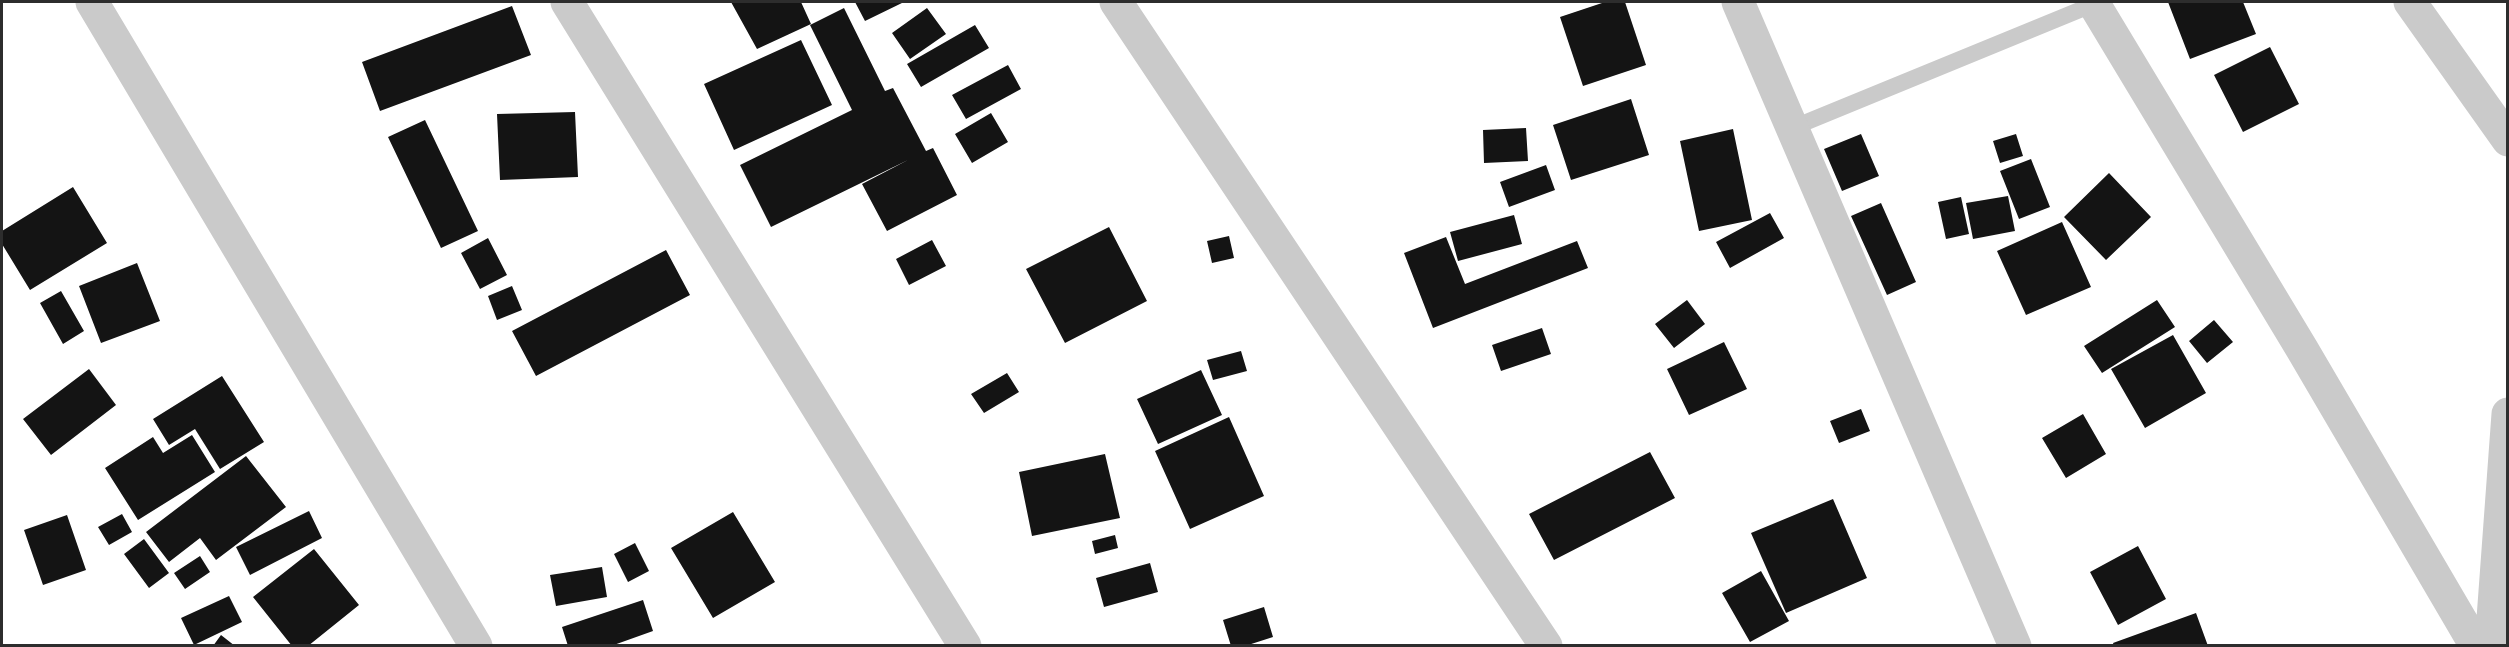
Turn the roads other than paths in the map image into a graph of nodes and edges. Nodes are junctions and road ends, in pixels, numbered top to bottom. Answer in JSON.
{"nodes":[{"id":1,"x":92,"y":2,"type":"edge"},
{"id":2,"x":567,"y":2,"type":"edge"},
{"id":3,"x":1116,"y":2,"type":"edge"},
{"id":4,"x":1738,"y":2,"type":"edge"},
{"id":5,"x":2410,"y":2,"type":"edge"},
{"id":6,"x":2097,"y":3,"type":"edge"},
{"id":7,"x":1792,"y":128,"type":"junction"},
{"id":8,"x":2508,"y":140,"type":"edge"},
{"id":9,"x":2508,"y":414,"type":"edge"},
{"id":10,"x":476,"y":645,"type":"edge"},
{"id":11,"x":965,"y":645,"type":"edge"},
{"id":12,"x":1546,"y":645,"type":"edge"},
{"id":13,"x":2015,"y":645,"type":"edge"},
{"id":14,"x":2476,"y":645,"type":"edge"},
{"id":15,"x":2491,"y":645,"type":"edge"}],
"edges":[{"from":1,"to":10,"type":"street"},
{"from":2,"to":11,"type":"street"},
{"from":3,"to":12,"type":"street"},
{"from":4,"to":7,"type":"street"},
{"from":5,"to":8,"type":"street"},
{"from":6,"to":7,"type":"lane"},
{"from":6,"to":14,"type":"street"},
{"from":7,"to":13,"type":"street"},
{"from":9,"to":15,"type":"street"}]}
